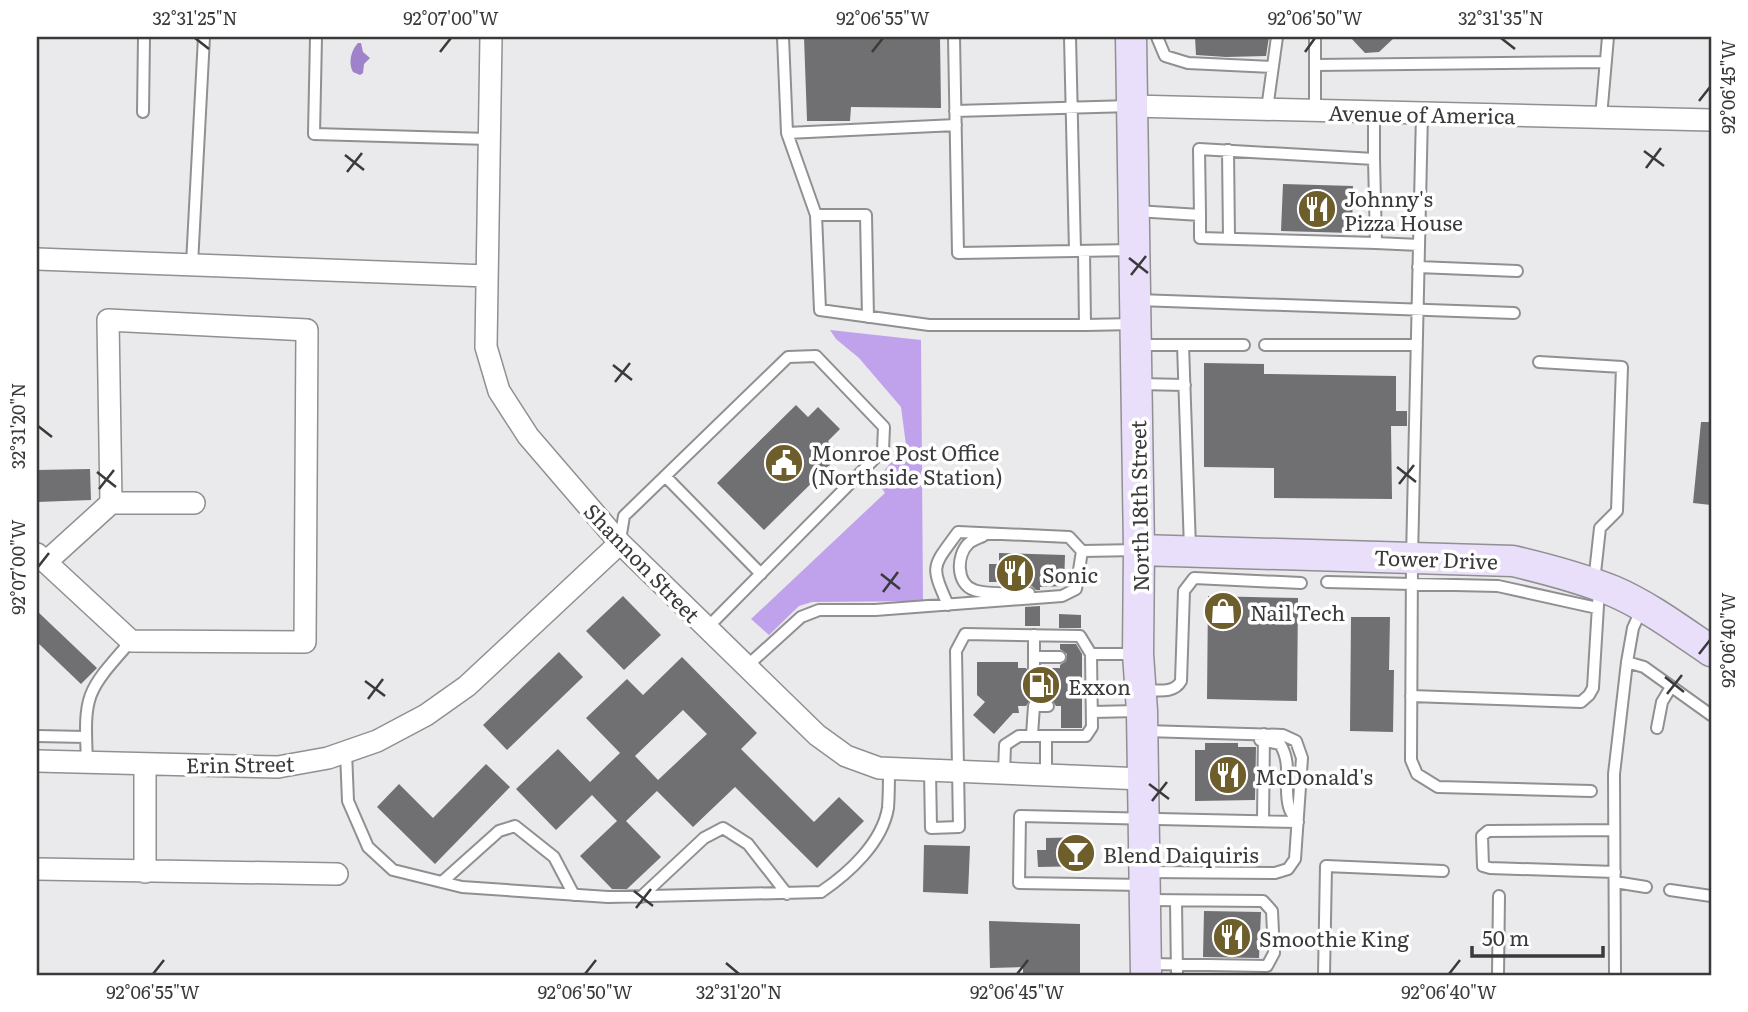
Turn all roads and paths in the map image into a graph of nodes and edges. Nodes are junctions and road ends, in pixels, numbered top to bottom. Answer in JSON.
{"nodes":[{"id":1,"x":145,"y":37,"type":"edge"},
{"id":2,"x":204,"y":37,"type":"edge"},
{"id":3,"x":316,"y":37,"type":"edge"},
{"id":4,"x":491,"y":37,"type":"edge"},
{"id":5,"x":783,"y":37,"type":"edge"},
{"id":6,"x":954,"y":37,"type":"edge"},
{"id":7,"x":1070,"y":37,"type":"edge"},
{"id":8,"x":1131,"y":37,"type":"edge"},
{"id":9,"x":1157,"y":37,"type":"edge"},
{"id":10,"x":1277,"y":37,"type":"edge"},
{"id":11,"x":1315,"y":37,"type":"edge"},
{"id":12,"x":1608,"y":37,"type":"edge"},
{"id":13,"x":1606,"y":62,"type":"junction"},
{"id":14,"x":1315,"y":65,"type":"junction"},
{"id":15,"x":1273,"y":67,"type":"junction"},
{"id":16,"x":1072,"y":106,"type":"junction"},
{"id":17,"x":1132,"y":106,"type":"junction"},
{"id":18,"x":1267,"y":109,"type":"junction"},
{"id":19,"x":1315,"y":110,"type":"junction"},
{"id":20,"x":955,"y":111,"type":"junction"},
{"id":21,"x":143,"y":112,"type":"dead end"},
{"id":22,"x":1374,"y":112,"type":"junction"},
{"id":23,"x":1422,"y":113,"type":"junction"},
{"id":24,"x":1601,"y":117,"type":"junction"},
{"id":25,"x":1711,"y":120,"type":"edge"},
{"id":26,"x":956,"y":125,"type":"junction"},
{"id":27,"x":787,"y":133,"type":"junction"},
{"id":28,"x":489,"y":139,"type":"junction"},
{"id":29,"x":1228,"y":150,"type":"junction"},
{"id":30,"x":1374,"y":159,"type":"junction"},
{"id":31,"x":1134,"y":211,"type":"junction"},
{"id":32,"x":816,"y":215,"type":"junction"},
{"id":33,"x":1200,"y":215,"type":"junction"},
{"id":34,"x":1229,"y":239,"type":"junction"},
{"id":35,"x":1376,"y":243,"type":"junction"},
{"id":36,"x":1419,"y":244,"type":"junction"},
{"id":37,"x":1134,"y":250,"type":"junction"},
{"id":38,"x":1080,"y":251,"type":"junction"},
{"id":39,"x":37,"y":258,"type":"edge"},
{"id":40,"x":192,"y":264,"type":"junction"},
{"id":41,"x":1418,"y":267,"type":"junction"},
{"id":42,"x":1517,"y":271,"type":"dead end"},
{"id":43,"x":487,"y":276,"type":"junction"},
{"id":44,"x":1418,"y":311,"type":"junction"},
{"id":45,"x":1514,"y":313,"type":"dead end"},
{"id":46,"x":868,"y":317,"type":"junction"},
{"id":47,"x":1135,"y":323,"type":"junction"},
{"id":48,"x":1085,"y":325,"type":"junction"},
{"id":49,"x":1183,"y":345,"type":"junction"},
{"id":50,"x":1244,"y":345,"type":"dead end"},
{"id":51,"x":1265,"y":345,"type":"dead end"},
{"id":52,"x":1418,"y":345,"type":"junction"},
{"id":53,"x":1539,"y":362,"type":"dead end"},
{"id":54,"x":1136,"y":384,"type":"junction"},
{"id":55,"x":1185,"y":385,"type":"junction"},
{"id":56,"x":665,"y":476,"type":"junction"},
{"id":57,"x":194,"y":502,"type":"dead end"},
{"id":58,"x":111,"y":503,"type":"junction"},
{"id":59,"x":986,"y":535,"type":"junction"},
{"id":60,"x":620,"y":543,"type":"junction"},
{"id":61,"x":1139,"y":550,"type":"junction"},
{"id":62,"x":1082,"y":551,"type":"junction"},
{"id":63,"x":41,"y":558,"type":"edge"},
{"id":64,"x":1193,"y":560,"type":"junction"},
{"id":65,"x":1412,"y":570,"type":"junction"},
{"id":66,"x":761,"y":574,"type":"junction"},
{"id":67,"x":1327,"y":582,"type":"dead end"},
{"id":68,"x":1301,"y":583,"type":"dead end"},
{"id":69,"x":1071,"y":591,"type":"junction"},
{"id":70,"x":1597,"y":593,"type":"junction"},
{"id":71,"x":948,"y":605,"type":"junction"},
{"id":72,"x":1642,"y":608,"type":"junction"},
{"id":73,"x":708,"y":628,"type":"junction"},
{"id":74,"x":1034,"y":635,"type":"junction"},
{"id":75,"x":131,"y":641,"type":"junction"},
{"id":76,"x":1711,"y":651,"type":"edge"},
{"id":77,"x":1138,"y":654,"type":"junction"},
{"id":78,"x":1088,"y":656,"type":"junction"},
{"id":79,"x":1060,"y":657,"type":"dead end"},
{"id":80,"x":1627,"y":662,"type":"junction"},
{"id":81,"x":747,"y":666,"type":"junction"},
{"id":82,"x":1671,"y":687,"type":"junction"},
{"id":83,"x":1411,"y":696,"type":"junction"},
{"id":84,"x":1048,"y":706,"type":"dead end"},
{"id":85,"x":1089,"y":706,"type":"junction"},
{"id":86,"x":1711,"y":715,"type":"edge"},
{"id":87,"x":1149,"y":716,"type":"junction"},
{"id":88,"x":1657,"y":728,"type":"dead end"},
{"id":89,"x":37,"y":736,"type":"edge"},
{"id":90,"x":1032,"y":736,"type":"junction"},
{"id":91,"x":1046,"y":736,"type":"junction"},
{"id":92,"x":86,"y":737,"type":"junction"},
{"id":93,"x":1264,"y":737,"type":"junction"},
{"id":94,"x":346,"y":752,"type":"junction"},
{"id":95,"x":37,"y":761,"type":"edge"},
{"id":96,"x":88,"y":762,"type":"junction"},
{"id":97,"x":145,"y":764,"type":"junction"},
{"id":98,"x":889,"y":769,"type":"junction"},
{"id":99,"x":930,"y":771,"type":"junction"},
{"id":100,"x":958,"y":772,"type":"junction"},
{"id":101,"x":1004,"y":774,"type":"junction"},
{"id":102,"x":1046,"y":775,"type":"junction"},
{"id":103,"x":1143,"y":779,"type":"junction"},
{"id":104,"x":1591,"y":791,"type":"dead end"},
{"id":105,"x":1144,"y":817,"type":"junction"},
{"id":106,"x":1263,"y":821,"type":"junction"},
{"id":107,"x":1297,"y":822,"type":"junction"},
{"id":108,"x":1614,"y":830,"type":"junction"},
{"id":109,"x":37,"y":869,"type":"edge"},
{"id":110,"x":1443,"y":871,"type":"dead end"},
{"id":111,"x":145,"y":872,"type":"junction"},
{"id":112,"x":337,"y":874,"type":"dead end"},
{"id":113,"x":1615,"y":877,"type":"junction"},
{"id":114,"x":442,"y":882,"type":"junction"},
{"id":115,"x":1145,"y":886,"type":"junction"},
{"id":116,"x":1646,"y":887,"type":"dead end"},
{"id":117,"x":1670,"y":890,"type":"dead end"},
{"id":118,"x":787,"y":894,"type":"junction"},
{"id":119,"x":574,"y":895,"type":"junction"},
{"id":120,"x":1499,"y":896,"type":"dead end"},
{"id":121,"x":1711,"y":896,"type":"edge"},
{"id":122,"x":641,"y":897,"type":"junction"},
{"id":123,"x":1176,"y":901,"type":"junction"},
{"id":124,"x":1146,"y":970,"type":"edge"},
{"id":125,"x":1177,"y":970,"type":"edge"},
{"id":126,"x":1324,"y":975,"type":"edge"},
{"id":127,"x":1498,"y":975,"type":"edge"},
{"id":128,"x":1615,"y":975,"type":"edge"}],
"edges":[{"from":1,"to":21,"type":"lane"},
{"from":2,"to":40,"type":"lane"},
{"from":3,"to":28,"type":"lane"},
{"from":4,"to":28,"type":"street","name":"Shannon Street"},
{"from":5,"to":27,"type":"lane"},
{"from":6,"to":20,"type":"lane"},
{"from":7,"to":16,"type":"lane"},
{"from":8,"to":17,"type":"main road","name":"North 18th Street"},
{"from":9,"to":15,"type":"lane"},
{"from":10,"to":15,"type":"lane"},
{"from":11,"to":14,"type":"lane"},
{"from":12,"to":13,"type":"lane"},
{"from":13,"to":14,"type":"lane"},
{"from":13,"to":24,"type":"lane"},
{"from":14,"to":19,"type":"lane"},
{"from":15,"to":18,"type":"lane"},
{"from":16,"to":17,"type":"lane"},
{"from":16,"to":20,"type":"lane"},
{"from":16,"to":38,"type":"lane"},
{"from":17,"to":18,"type":"street","name":"Avenue of America"},
{"from":17,"to":31,"type":"main road","name":"North 18th Street"},
{"from":18,"to":19,"type":"street","name":"Avenue of America"},
{"from":19,"to":22,"type":"street","name":"Avenue of America"},
{"from":20,"to":26,"type":"lane"},
{"from":22,"to":23,"type":"street","name":"Avenue of America"},
{"from":22,"to":30,"type":"lane"},
{"from":23,"to":24,"type":"street","name":"Avenue of America"},
{"from":23,"to":36,"type":"lane"},
{"from":24,"to":25,"type":"street","name":"Avenue of America"},
{"from":26,"to":27,"type":"lane"},
{"from":26,"to":38,"type":"lane"},
{"from":27,"to":32,"type":"lane"},
{"from":28,"to":43,"type":"street","name":"Shannon Street"},
{"from":29,"to":30,"type":"lane"},
{"from":29,"to":33,"type":"lane"},
{"from":29,"to":34,"type":"lane"},
{"from":30,"to":35,"type":"lane"},
{"from":31,"to":33,"type":"lane"},
{"from":31,"to":37,"type":"main road","name":"North 18th Street"},
{"from":32,"to":46,"type":"lane"},
{"from":32,"to":46,"type":"lane"},
{"from":33,"to":34,"type":"lane"},
{"from":34,"to":35,"type":"lane"},
{"from":35,"to":36,"type":"lane"},
{"from":36,"to":41,"type":"lane"},
{"from":37,"to":38,"type":"lane"},
{"from":37,"to":47,"type":"main road","name":"North 18th Street"},
{"from":38,"to":48,"type":"lane"},
{"from":39,"to":40,"type":"street"},
{"from":40,"to":43,"type":"street"},
{"from":41,"to":42,"type":"lane"},
{"from":41,"to":44,"type":"lane"},
{"from":43,"to":60,"type":"street","name":"Shannon Street"},
{"from":44,"to":45,"type":"lane"},
{"from":44,"to":47,"type":"lane"},
{"from":44,"to":52,"type":"lane"},
{"from":46,"to":48,"type":"lane"},
{"from":47,"to":48,"type":"lane"},
{"from":47,"to":49,"type":"lane"},
{"from":47,"to":54,"type":"main road","name":"North 18th Street"},
{"from":49,"to":50,"type":"lane"},
{"from":49,"to":55,"type":"lane"},
{"from":51,"to":52,"type":"lane"},
{"from":52,"to":65,"type":"lane"},
{"from":53,"to":70,"type":"lane"},
{"from":54,"to":55,"type":"lane"},
{"from":54,"to":61,"type":"main road","name":"North 18th Street"},
{"from":55,"to":64,"type":"lane"},
{"from":56,"to":60,"type":"lane"},
{"from":56,"to":66,"type":"lane"},
{"from":56,"to":66,"type":"lane"},
{"from":57,"to":58,"type":"street"},
{"from":58,"to":63,"type":"street"},
{"from":58,"to":75,"type":"street"},
{"from":59,"to":62,"type":"lane"},
{"from":59,"to":69,"type":"lane"},
{"from":59,"to":71,"type":"lane"},
{"from":60,"to":73,"type":"street","name":"Shannon Street"},
{"from":60,"to":94,"type":"street","name":"Erin Street"},
{"from":61,"to":62,"type":"lane"},
{"from":61,"to":64,"type":"main road","name":"Tower Drive"},
{"from":61,"to":77,"type":"main road","name":"North 18th Street"},
{"from":62,"to":69,"type":"lane"},
{"from":63,"to":75,"type":"street"},
{"from":64,"to":65,"type":"main road","name":"Tower Drive"},
{"from":64,"to":68,"type":"lane"},
{"from":64,"to":87,"type":"lane"},
{"from":65,"to":67,"type":"lane"},
{"from":65,"to":70,"type":"main road","name":"Tower Drive"},
{"from":65,"to":83,"type":"lane"},
{"from":66,"to":73,"type":"lane"},
{"from":69,"to":71,"type":"lane"},
{"from":70,"to":72,"type":"main road","name":"Tower Drive"},
{"from":70,"to":83,"type":"lane"},
{"from":71,"to":81,"type":"lane"},
{"from":72,"to":76,"type":"main road","name":"Tower Drive"},
{"from":72,"to":80,"type":"lane"},
{"from":73,"to":81,"type":"street","name":"Shannon Street"},
{"from":74,"to":78,"type":"lane"},
{"from":74,"to":79,"type":"lane"},
{"from":74,"to":100,"type":"lane"},
{"from":75,"to":92,"type":"lane"},
{"from":77,"to":78,"type":"lane"},
{"from":77,"to":87,"type":"main road","name":"North 18th Street"},
{"from":78,"to":85,"type":"lane"},
{"from":80,"to":82,"type":"lane"},
{"from":80,"to":108,"type":"lane"},
{"from":81,"to":98,"type":"street","name":"Shannon Street"},
{"from":82,"to":86,"type":"lane"},
{"from":82,"to":88,"type":"lane"},
{"from":83,"to":104,"type":"lane"},
{"from":84,"to":90,"type":"lane"},
{"from":85,"to":87,"type":"lane"},
{"from":85,"to":91,"type":"lane"},
{"from":87,"to":93,"type":"lane"},
{"from":87,"to":103,"type":"main road","name":"North 18th Street"},
{"from":89,"to":92,"type":"lane"},
{"from":90,"to":91,"type":"lane"},
{"from":90,"to":101,"type":"lane"},
{"from":91,"to":102,"type":"lane"},
{"from":92,"to":96,"type":"lane"},
{"from":93,"to":106,"type":"lane"},
{"from":93,"to":107,"type":"lane"},
{"from":94,"to":97,"type":"street","name":"Erin Street"},
{"from":94,"to":114,"type":"lane"},
{"from":95,"to":96,"type":"street","name":"Erin Street"},
{"from":96,"to":97,"type":"street","name":"Erin Street"},
{"from":97,"to":111,"type":"street"},
{"from":98,"to":99,"type":"street","name":"Shannon Street"},
{"from":98,"to":118,"type":"lane"},
{"from":99,"to":100,"type":"street","name":"Shannon Street"},
{"from":99,"to":100,"type":"lane"},
{"from":100,"to":101,"type":"street","name":"Shannon Street"},
{"from":101,"to":102,"type":"street","name":"Shannon Street"},
{"from":102,"to":103,"type":"street","name":"Shannon Street"},
{"from":103,"to":105,"type":"main road","name":"North 18th Street"},
{"from":105,"to":106,"type":"lane"},
{"from":105,"to":115,"type":"main road","name":"North 18th Street"},
{"from":105,"to":115,"type":"lane"},
{"from":106,"to":107,"type":"lane"},
{"from":107,"to":115,"type":"lane"},
{"from":108,"to":113,"type":"lane"},
{"from":108,"to":113,"type":"lane"},
{"from":109,"to":111,"type":"street"},
{"from":110,"to":126,"type":"lane"},
{"from":111,"to":112,"type":"street"},
{"from":113,"to":116,"type":"lane"},
{"from":113,"to":128,"type":"lane"},
{"from":114,"to":119,"type":"lane"},
{"from":114,"to":119,"type":"lane"},
{"from":115,"to":123,"type":"lane"},
{"from":115,"to":124,"type":"main road","name":"North 18th Street"},
{"from":117,"to":121,"type":"lane"},
{"from":118,"to":122,"type":"lane"},
{"from":118,"to":122,"type":"lane"},
{"from":119,"to":122,"type":"lane"},
{"from":120,"to":127,"type":"lane"},
{"from":123,"to":125,"type":"lane"},
{"from":123,"to":125,"type":"lane"},
{"from":124,"to":125,"type":"lane"}]}
